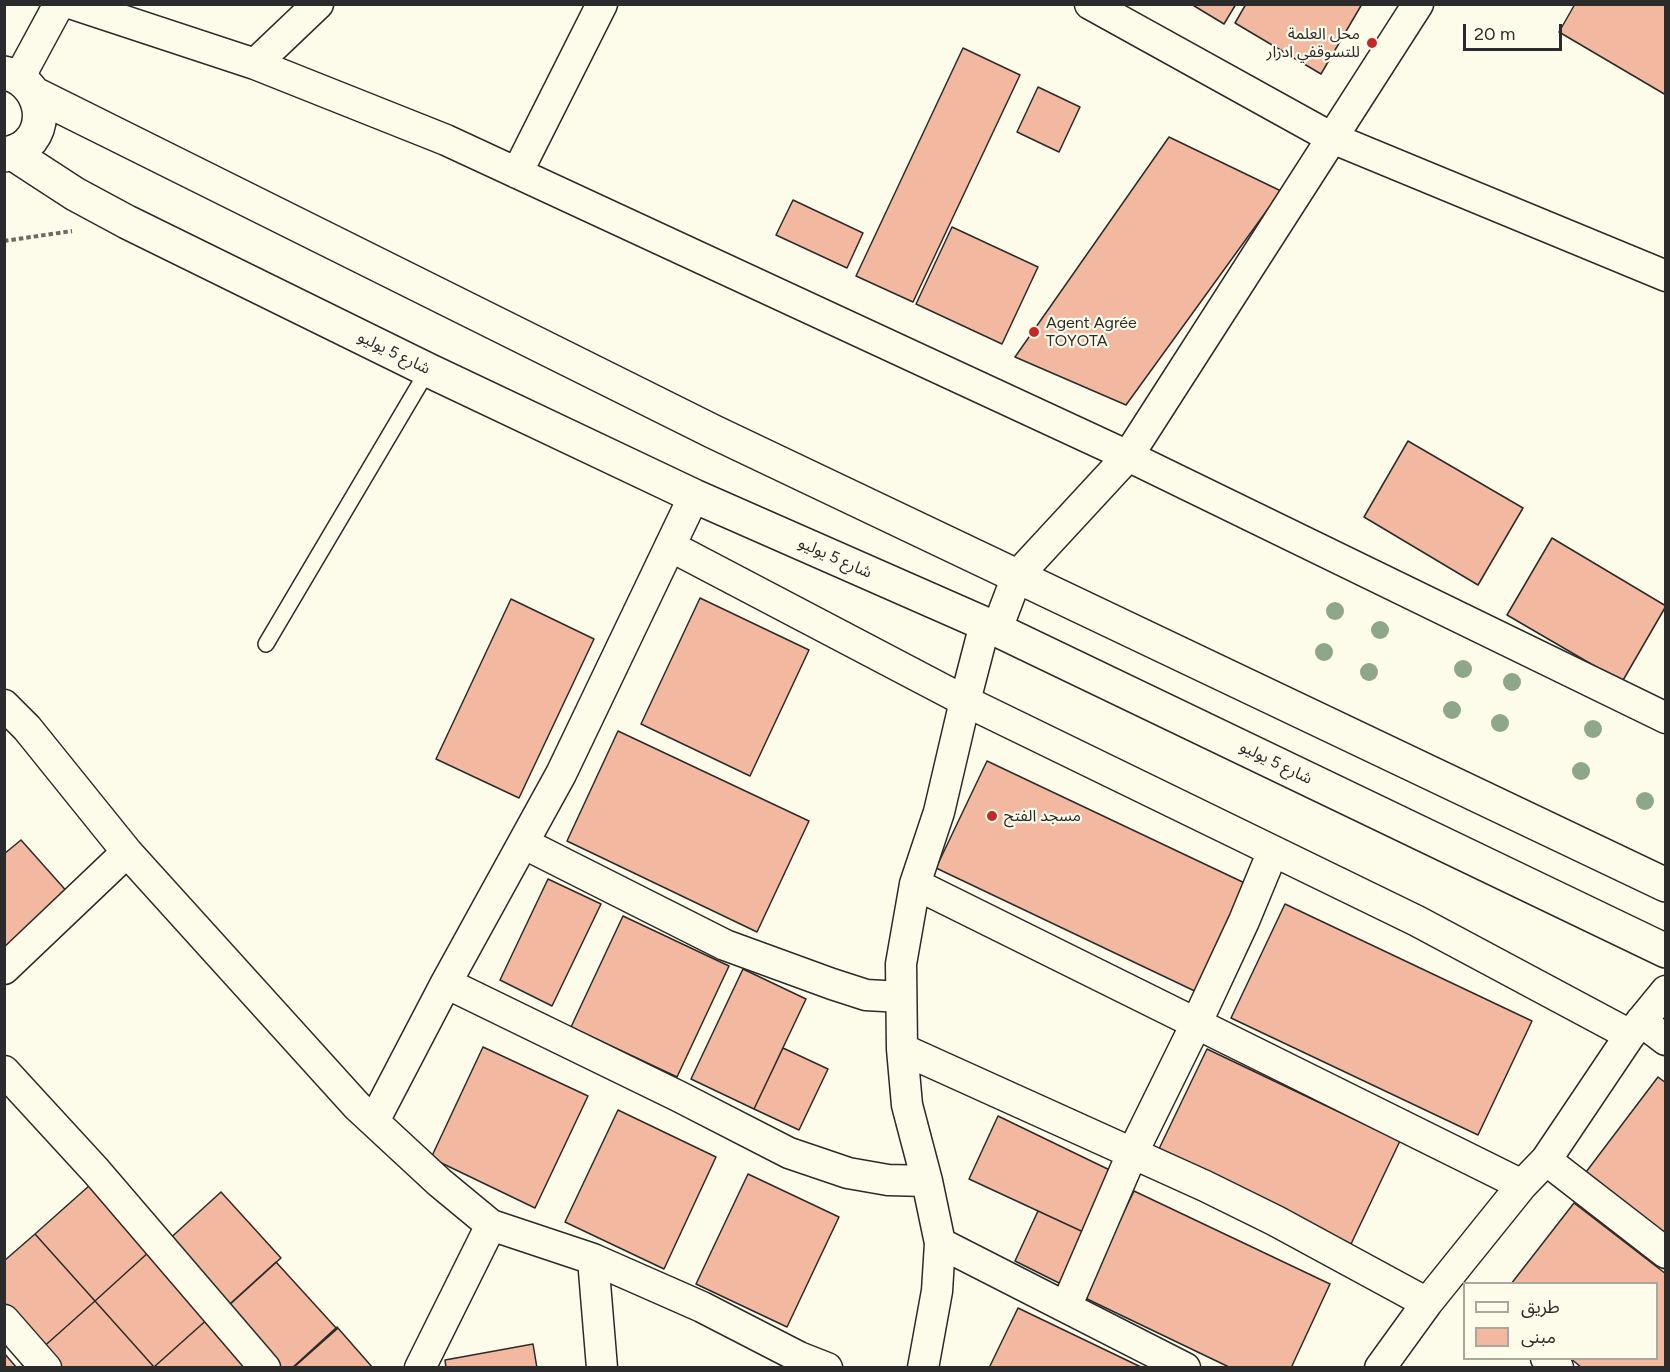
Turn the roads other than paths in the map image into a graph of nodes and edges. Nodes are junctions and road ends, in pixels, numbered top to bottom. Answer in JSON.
{"nodes":[{"id":1,"x":59,"y":4,"type":"edge"},
{"id":2,"x":74,"y":4,"type":"edge"},
{"id":3,"x":318,"y":4,"type":"edge"},
{"id":4,"x":602,"y":4,"type":"edge"},
{"id":5,"x":1090,"y":4,"type":"edge"},
{"id":6,"x":1418,"y":4,"type":"edge"},
{"id":7,"x":255,"y":63,"type":"junction"},
{"id":8,"x":19,"y":82,"type":"edge"},
{"id":9,"x":1332,"y":138,"type":"junction"},
{"id":10,"x":8,"y":154,"type":"edge"},
{"id":11,"x":517,"y":173,"type":"junction"},
{"id":12,"x":1665,"y":276,"type":"edge"},
{"id":13,"x":429,"y":370,"type":"junction"},
{"id":14,"x":1128,"y":456,"type":"junction"},
{"id":15,"x":694,"y":496,"type":"junction"},
{"id":16,"x":670,"y":546,"type":"junction"},
{"id":17,"x":1017,"y":576,"type":"junction"},
{"id":18,"x":991,"y":626,"type":"junction"},
{"id":19,"x":266,"y":644,"type":"dead end"},
{"id":20,"x":965,"y":701,"type":"junction"},
{"id":21,"x":4,"y":705,"type":"edge"},
{"id":22,"x":1665,"y":718,"type":"edge"},
{"id":23,"x":523,"y":843,"type":"junction"},
{"id":24,"x":1273,"y":850,"type":"junction"},
{"id":25,"x":127,"y":852,"type":"junction"},
{"id":26,"x":915,"y":884,"type":"junction"},
{"id":27,"x":1665,"y":885,"type":"edge"},
{"id":28,"x":1665,"y":951,"type":"edge"},
{"id":29,"x":4,"y":969,"type":"edge"},
{"id":30,"x":446,"y":983,"type":"junction"},
{"id":31,"x":1665,"y":991,"type":"edge"},
{"id":32,"x":901,"y":997,"type":"junction"},
{"id":33,"x":1196,"y":1024,"type":"junction"},
{"id":34,"x":1636,"y":1028,"type":"junction"},
{"id":35,"x":1665,"y":1040,"type":"edge"},
{"id":36,"x":902,"y":1049,"type":"junction"},
{"id":37,"x":4,"y":1071,"type":"edge"},
{"id":38,"x":374,"y":1121,"type":"junction"},
{"id":39,"x":1132,"y":1154,"type":"junction"},
{"id":40,"x":1546,"y":1160,"type":"junction"},
{"id":41,"x":927,"y":1181,"type":"junction"},
{"id":42,"x":1522,"y":1185,"type":"junction"},
{"id":43,"x":491,"y":1225,"type":"junction"},
{"id":44,"x":940,"y":1243,"type":"junction"},
{"id":45,"x":1665,"y":1253,"type":"edge"},
{"id":46,"x":593,"y":1258,"type":"junction"},
{"id":47,"x":1446,"y":1294,"type":"edge"},
{"id":48,"x":1066,"y":1307,"type":"junction"},
{"id":49,"x":4,"y":1320,"type":"edge"},
{"id":50,"x":46,"y":1368,"type":"edge"},
{"id":51,"x":266,"y":1368,"type":"edge"},
{"id":52,"x":420,"y":1368,"type":"edge"},
{"id":53,"x":602,"y":1368,"type":"edge"},
{"id":54,"x":827,"y":1368,"type":"edge"},
{"id":55,"x":922,"y":1368,"type":"edge"},
{"id":56,"x":1185,"y":1368,"type":"edge"},
{"id":57,"x":1380,"y":1368,"type":"edge"}],
"edges":[{"from":1,"to":8,"type":"street"},
{"from":2,"to":7,"type":"street"},
{"from":3,"to":7,"type":"street"},
{"from":4,"to":11,"type":"street"},
{"from":5,"to":9,"type":"street"},
{"from":6,"to":9,"type":"street"},
{"from":7,"to":11,"type":"street"},
{"from":8,"to":10,"type":"main road"},
{"from":8,"to":17,"type":"main road"},
{"from":9,"to":12,"type":"street"},
{"from":9,"to":14,"type":"street"},
{"from":10,"to":13,"type":"main road","name":"شارع 5 يوليو"},
{"from":11,"to":14,"type":"street"},
{"from":13,"to":15,"type":"main road","name":"شارع 5 يوليو"},
{"from":13,"to":19,"type":"lane"},
{"from":14,"to":17,"type":"street"},
{"from":14,"to":22,"type":"street"},
{"from":15,"to":16,"type":"street"},
{"from":15,"to":18,"type":"main road","name":"شارع 5 يوليو"},
{"from":16,"to":20,"type":"street"},
{"from":16,"to":23,"type":"street"},
{"from":17,"to":18,"type":"street"},
{"from":17,"to":27,"type":"main road"},
{"from":18,"to":20,"type":"street"},
{"from":18,"to":28,"type":"main road","name":"شارع 5 يوليو"},
{"from":20,"to":24,"type":"street"},
{"from":20,"to":26,"type":"street"},
{"from":21,"to":25,"type":"street"},
{"from":23,"to":30,"type":"street"},
{"from":23,"to":32,"type":"street"},
{"from":24,"to":33,"type":"street"},
{"from":24,"to":34,"type":"street"},
{"from":25,"to":29,"type":"street"},
{"from":25,"to":38,"type":"street"},
{"from":26,"to":32,"type":"street"},
{"from":26,"to":33,"type":"street"},
{"from":30,"to":38,"type":"street"},
{"from":30,"to":41,"type":"street"},
{"from":31,"to":34,"type":"street"},
{"from":32,"to":36,"type":"street"},
{"from":33,"to":39,"type":"street"},
{"from":33,"to":42,"type":"street"},
{"from":34,"to":35,"type":"street"},
{"from":34,"to":40,"type":"street"},
{"from":36,"to":39,"type":"street"},
{"from":36,"to":41,"type":"street"},
{"from":37,"to":51,"type":"street"},
{"from":38,"to":43,"type":"street"},
{"from":39,"to":47,"type":"street"},
{"from":39,"to":48,"type":"street"},
{"from":40,"to":42,"type":"street"},
{"from":40,"to":45,"type":"street"},
{"from":41,"to":44,"type":"street"},
{"from":42,"to":47,"type":"street"},
{"from":43,"to":46,"type":"street"},
{"from":43,"to":52,"type":"street"},
{"from":44,"to":48,"type":"street"},
{"from":44,"to":55,"type":"street"},
{"from":46,"to":53,"type":"street"},
{"from":46,"to":54,"type":"street"},
{"from":47,"to":57,"type":"street"},
{"from":48,"to":56,"type":"street"},
{"from":49,"to":50,"type":"street"}]}
